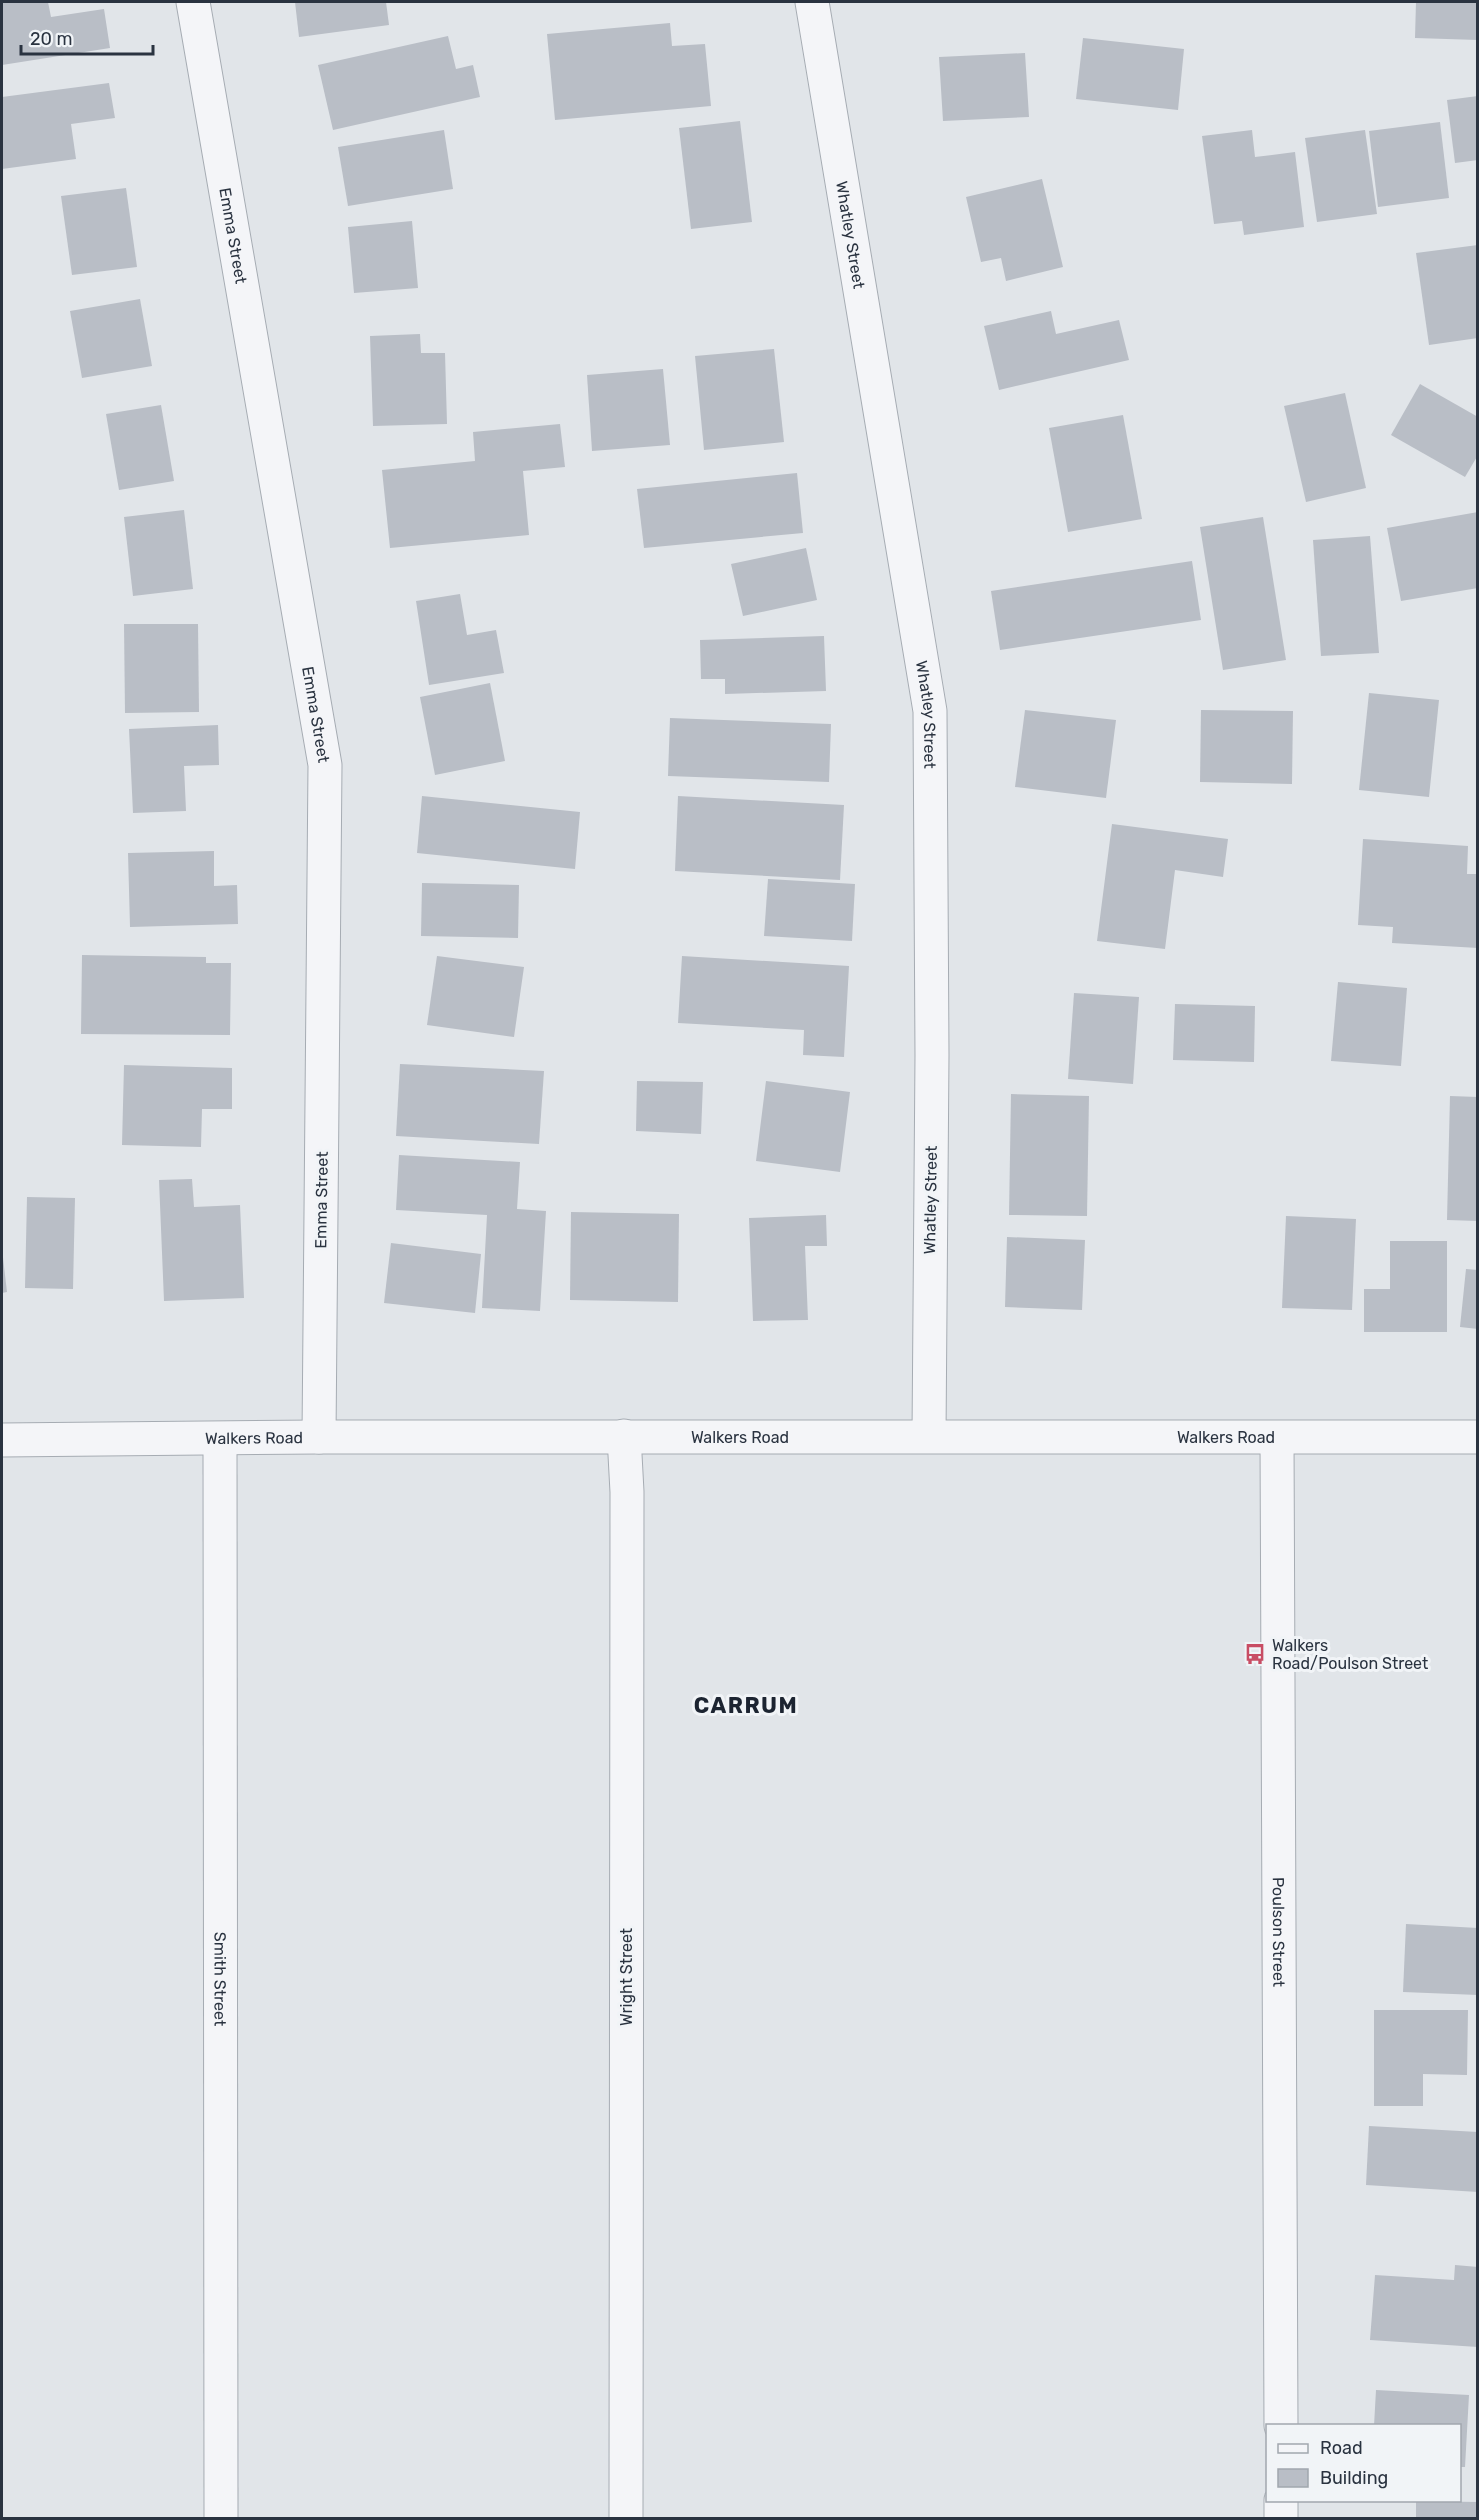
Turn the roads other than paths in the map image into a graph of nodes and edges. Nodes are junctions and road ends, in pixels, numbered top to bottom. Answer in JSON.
{"nodes":[{"id":1,"x":193,"y":2,"type":"edge"},
{"id":2,"x":812,"y":2,"type":"edge"},
{"id":3,"x":624,"y":1436,"type":"junction"},
{"id":4,"x":929,"y":1436,"type":"junction"},
{"id":5,"x":319,"y":1437,"type":"junction"},
{"id":6,"x":1478,"y":1437,"type":"edge"},
{"id":7,"x":1276,"y":1438,"type":"junction"},
{"id":8,"x":220,"y":1439,"type":"junction"},
{"id":9,"x":2,"y":1440,"type":"edge"},
{"id":10,"x":1281,"y":2424,"type":"edge"},
{"id":11,"x":1281,"y":2502,"type":"edge"},
{"id":12,"x":221,"y":2518,"type":"edge"},
{"id":13,"x":626,"y":2518,"type":"edge"},
{"id":14,"x":1281,"y":2518,"type":"edge"}],
"edges":[{"from":1,"to":5,"type":"street","name":"Emma Street"},
{"from":2,"to":4,"type":"street","name":"Whatley Street"},
{"from":3,"to":4,"type":"street","name":"Walkers Road"},
{"from":3,"to":5,"type":"street","name":"Walkers Road"},
{"from":3,"to":13,"type":"street","name":"Wright Street"},
{"from":4,"to":7,"type":"street","name":"Walkers Road"},
{"from":5,"to":8,"type":"street","name":"Walkers Road"},
{"from":6,"to":7,"type":"street","name":"Walkers Road"},
{"from":7,"to":10,"type":"street","name":"Poulson Street"},
{"from":8,"to":9,"type":"street","name":"Walkers Road"},
{"from":8,"to":12,"type":"street","name":"Smith Street"},
{"from":11,"to":14,"type":"street"}]}
